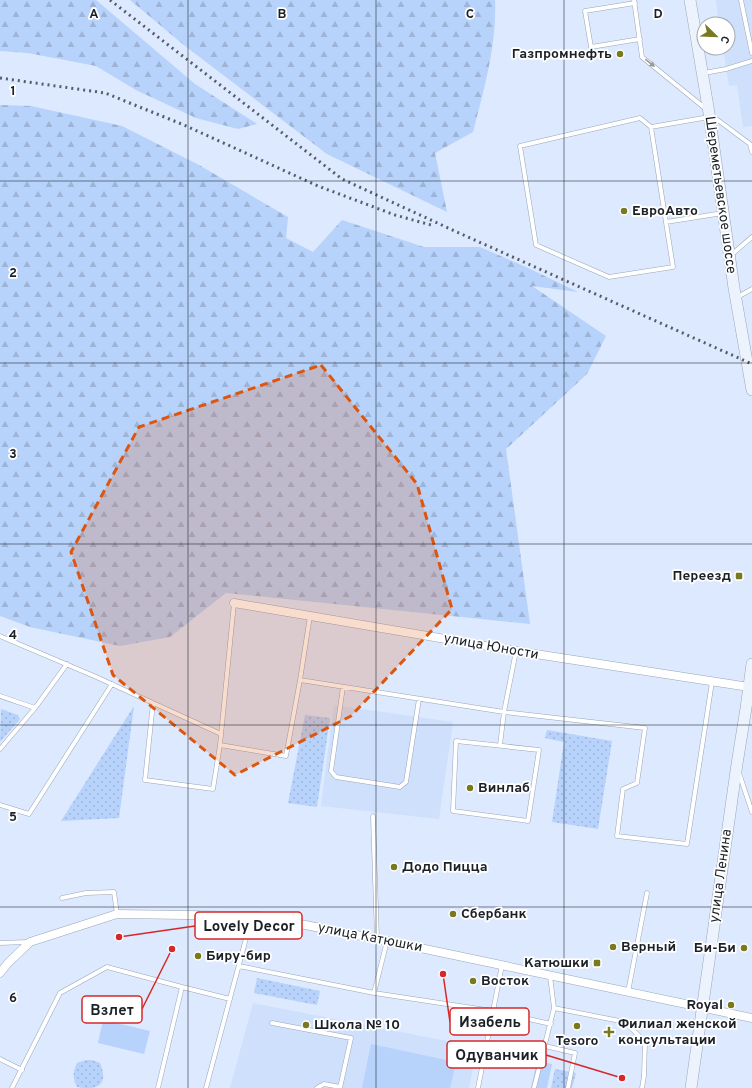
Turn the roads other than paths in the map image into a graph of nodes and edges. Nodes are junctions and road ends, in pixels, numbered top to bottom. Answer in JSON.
{"nodes":[{"id":1,"x":690,"y":0,"type":"edge"},
{"id":2,"x":741,"y":0,"type":"edge"},
{"id":3,"x":634,"y":1,"type":"edge"},
{"id":4,"x":640,"y":39,"type":"junction"},
{"id":5,"x":752,"y":52,"type":"edge"},
{"id":6,"x":752,"y":61,"type":"edge"},
{"id":7,"x":702,"y":74,"type":"junction"},
{"id":8,"x":709,"y":113,"type":"junction"},
{"id":9,"x":651,"y":127,"type":"junction"},
{"id":10,"x":752,"y":152,"type":"edge"},
{"id":11,"x":723,"y":213,"type":"junction"},
{"id":12,"x":666,"y":222,"type":"junction"},
{"id":13,"x":752,"y":237,"type":"edge"},
{"id":14,"x":729,"y":257,"type":"junction"},
{"id":15,"x":752,"y":289,"type":"edge"},
{"id":16,"x":736,"y":298,"type":"junction"},
{"id":17,"x":752,"y":390,"type":"edge"},
{"id":18,"x":234,"y":603,"type":"joint"},
{"id":19,"x":310,"y":615,"type":"junction"},
{"id":20,"x":0,"y":636,"type":"edge"},
{"id":21,"x":516,"y":651,"type":"junction"},
{"id":22,"x":67,"y":664,"type":"junction"},
{"id":23,"x":752,"y":664,"type":"edge"},
{"id":24,"x":300,"y":680,"type":"junction"},
{"id":25,"x":712,"y":681,"type":"junction"},
{"id":26,"x":112,"y":684,"type":"junction"},
{"id":27,"x":344,"y":687,"type":"junction"},
{"id":28,"x":749,"y":687,"type":"junction"},
{"id":29,"x":0,"y":696,"type":"edge"},
{"id":30,"x":419,"y":698,"type":"junction"},
{"id":31,"x":153,"y":703,"type":"junction"},
{"id":32,"x":749,"y":704,"type":"edge"},
{"id":33,"x":35,"y":708,"type":"junction"},
{"id":34,"x":504,"y":712,"type":"junction"},
{"id":35,"x":221,"y":734,"type":"junction"},
{"id":36,"x":500,"y":745,"type":"junction"},
{"id":37,"x":220,"y":746,"type":"junction"},
{"id":38,"x":0,"y":749,"type":"edge"},
{"id":39,"x":737,"y":764,"type":"junction"},
{"id":40,"x":0,"y":805,"type":"edge"},
{"id":41,"x":752,"y":812,"type":"edge"},
{"id":42,"x":373,"y":816,"type":"dead end"},
{"id":43,"x":647,"y":893,"type":"dead end"},
{"id":44,"x":62,"y":898,"type":"dead end"},
{"id":45,"x":117,"y":914,"type":"junction"},
{"id":46,"x":252,"y":916,"type":"junction"},
{"id":47,"x":377,"y":939,"type":"junction"},
{"id":48,"x":387,"y":941,"type":"junction"},
{"id":49,"x":30,"y":942,"type":"junction"},
{"id":50,"x":0,"y":943,"type":"edge"},
{"id":51,"x":502,"y":965,"type":"junction"},
{"id":52,"x":239,"y":966,"type":"junction"},
{"id":53,"x":0,"y":973,"type":"edge"},
{"id":54,"x":550,"y":976,"type":"junction"},
{"id":55,"x":182,"y":987,"type":"junction"},
{"id":56,"x":374,"y":993,"type":"junction"},
{"id":57,"x":628,"y":993,"type":"junction"},
{"id":58,"x":230,"y":999,"type":"junction"},
{"id":59,"x":554,"y":1008,"type":"junction"},
{"id":60,"x":702,"y":1008,"type":"junction"},
{"id":61,"x":493,"y":1011,"type":"junction"},
{"id":62,"x":752,"y":1018,"type":"edge"},
{"id":63,"x":272,"y":1023,"type":"dead end"},
{"id":64,"x":551,"y":1024,"type":"junction"},
{"id":65,"x":545,"y":1046,"type":"junction"},
{"id":66,"x":0,"y":1059,"type":"edge"},
{"id":67,"x":22,"y":1070,"type":"junction"},
{"id":68,"x":340,"y":1087,"type":"edge"},
{"id":69,"x":12,"y":1088,"type":"edge"},
{"id":70,"x":158,"y":1088,"type":"edge"},
{"id":71,"x":206,"y":1088,"type":"edge"},
{"id":72,"x":317,"y":1088,"type":"edge"},
{"id":73,"x":478,"y":1088,"type":"edge"},
{"id":74,"x":534,"y":1088,"type":"edge"},
{"id":75,"x":568,"y":1088,"type":"edge"},
{"id":76,"x":642,"y":1088,"type":"edge"},
{"id":77,"x":691,"y":1088,"type":"edge"}],
"edges":[{"from":1,"to":7,"type":"main road","name":"Шереметьевское шоссе"},
{"from":2,"to":5,"type":"lane"},
{"from":3,"to":4,"type":"lane"},
{"from":3,"to":4,"type":"lane"},
{"from":4,"to":8,"type":"lane","one_way":true},
{"from":6,"to":7,"type":"lane"},
{"from":7,"to":8,"type":"main road","name":"Шереметьевское шоссе"},
{"from":8,"to":9,"type":"lane"},
{"from":8,"to":10,"type":"lane"},
{"from":8,"to":11,"type":"main road","name":"Шереметьевское шоссе"},
{"from":9,"to":12,"type":"lane"},
{"from":9,"to":12,"type":"lane"},
{"from":11,"to":12,"type":"lane"},
{"from":11,"to":14,"type":"main road","name":"Шереметьевское шоссе"},
{"from":13,"to":14,"type":"lane"},
{"from":14,"to":16,"type":"main road","name":"Шереметьевское шоссе"},
{"from":15,"to":16,"type":"lane"},
{"from":16,"to":17,"type":"main road","name":"Шереметьевское шоссе"},
{"from":18,"to":19,"type":"street","name":"улица Юности"},
{"from":18,"to":35,"type":"lane"},
{"from":19,"to":21,"type":"street","name":"улица Юности"},
{"from":19,"to":24,"type":"lane"},
{"from":20,"to":22,"type":"lane"},
{"from":21,"to":25,"type":"street","name":"улица Юности"},
{"from":21,"to":34,"type":"lane"},
{"from":22,"to":26,"type":"lane"},
{"from":22,"to":33,"type":"lane"},
{"from":23,"to":28,"type":"main road","name":"улица Ленина"},
{"from":24,"to":27,"type":"lane"},
{"from":24,"to":37,"type":"lane"},
{"from":25,"to":28,"type":"street","name":"улица Юности"},
{"from":25,"to":34,"type":"lane"},
{"from":26,"to":31,"type":"lane"},
{"from":26,"to":40,"type":"lane"},
{"from":27,"to":30,"type":"lane"},
{"from":27,"to":30,"type":"lane"},
{"from":28,"to":32,"type":"main road","name":"улица Ленина"},
{"from":29,"to":33,"type":"lane"},
{"from":30,"to":34,"type":"lane"},
{"from":31,"to":35,"type":"lane"},
{"from":31,"to":37,"type":"lane"},
{"from":32,"to":39,"type":"main road","name":"улица Ленина"},
{"from":33,"to":38,"type":"lane"},
{"from":34,"to":36,"type":"lane"},
{"from":35,"to":37,"type":"lane"},
{"from":36,"to":36,"type":"lane"},
{"from":39,"to":41,"type":"lane"},
{"from":39,"to":60,"type":"main road","name":"улица Ленина"},
{"from":42,"to":47,"type":"lane"},
{"from":43,"to":57,"type":"lane"},
{"from":44,"to":45,"type":"lane"},
{"from":45,"to":46,"type":"street","name":"улица Катюшки"},
{"from":45,"to":49,"type":"street","name":"улица Катюшки"},
{"from":46,"to":47,"type":"street","name":"улица Катюшки"},
{"from":46,"to":52,"type":"lane"},
{"from":47,"to":48,"type":"street","name":"улица Катюшки"},
{"from":48,"to":51,"type":"street","name":"улица Катюшки"},
{"from":48,"to":56,"type":"lane"},
{"from":49,"to":50,"type":"lane"},
{"from":49,"to":53,"type":"street","name":"улица Катюшки"},
{"from":51,"to":54,"type":"street","name":"улица Катюшки"},
{"from":51,"to":61,"type":"lane"},
{"from":52,"to":56,"type":"lane"},
{"from":52,"to":58,"type":"lane"},
{"from":54,"to":57,"type":"street","name":"улица Катюшки"},
{"from":54,"to":59,"type":"lane"},
{"from":55,"to":58,"type":"lane"},
{"from":55,"to":67,"type":"lane"},
{"from":55,"to":70,"type":"lane"},
{"from":56,"to":61,"type":"lane"},
{"from":57,"to":60,"type":"street","name":"улица Катюшки"},
{"from":58,"to":71,"type":"lane"},
{"from":59,"to":64,"type":"lane"},
{"from":59,"to":76,"type":"lane"},
{"from":60,"to":62,"type":"street","name":"улица Катюшки"},
{"from":60,"to":77,"type":"main road","name":"улица Ленина"},
{"from":61,"to":64,"type":"lane"},
{"from":61,"to":73,"type":"lane"},
{"from":63,"to":68,"type":"lane"},
{"from":64,"to":65,"type":"lane"},
{"from":65,"to":74,"type":"lane"},
{"from":65,"to":75,"type":"lane"},
{"from":66,"to":67,"type":"lane"},
{"from":67,"to":69,"type":"lane"},
{"from":68,"to":72,"type":"lane"}]}
